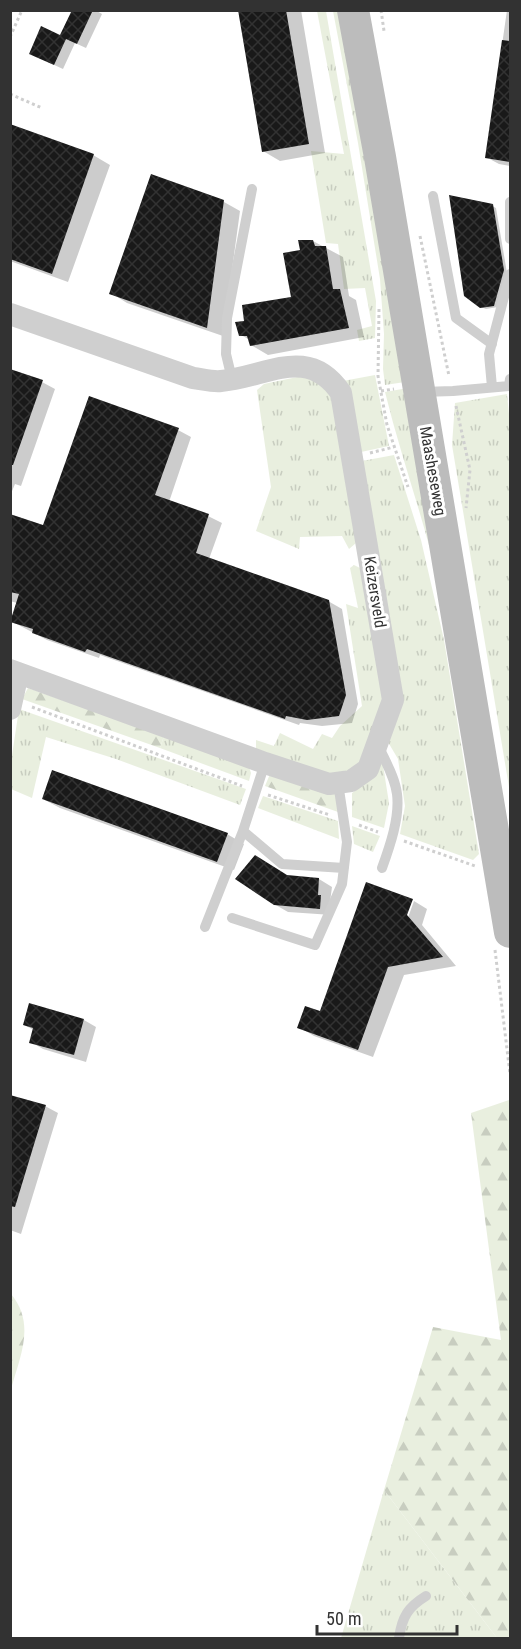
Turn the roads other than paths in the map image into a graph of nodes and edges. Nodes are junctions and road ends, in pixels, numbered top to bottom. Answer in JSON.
{"nodes":[{"id":1,"x":353,"y":10,"type":"edge"},
{"id":2,"x":252,"y":189,"type":"dead end"},
{"id":3,"x":433,"y":196,"type":"dead end"},
{"id":4,"x":510,"y":202,"type":"edge"},
{"id":5,"x":510,"y":239,"type":"edge"},
{"id":6,"x":510,"y":274,"type":"edge"},
{"id":7,"x":10,"y":314,"type":"edge"},
{"id":8,"x":492,"y":344,"type":"junction"},
{"id":9,"x":232,"y":379,"type":"junction"},
{"id":10,"x":510,"y":384,"type":"edge"},
{"id":11,"x":492,"y":387,"type":"junction"},
{"id":12,"x":419,"y":392,"type":"junction"},
{"id":13,"x":14,"y":671,"type":"edge"},
{"id":14,"x":10,"y":709,"type":"edge"},
{"id":15,"x":378,"y":746,"type":"junction"},
{"id":16,"x":265,"y":763,"type":"junction"},
{"id":17,"x":338,"y":783,"type":"junction"},
{"id":18,"x":243,"y":831,"type":"junction"},
{"id":19,"x":344,"y":868,"type":"junction"},
{"id":20,"x":382,"y":868,"type":"dead end"},
{"id":21,"x":232,"y":918,"type":"dead end"},
{"id":22,"x":206,"y":927,"type":"dead end"},
{"id":23,"x":502,"y":941,"type":"edge"},
{"id":24,"x":426,"y":1596,"type":"dead end"},
{"id":25,"x":399,"y":1638,"type":"edge"}],
"edges":[{"from":1,"to":12,"type":"main road","name":"Maasheseweg"},
{"from":2,"to":9,"type":"lane"},
{"from":3,"to":8,"type":"lane"},
{"from":4,"to":5,"type":"lane"},
{"from":6,"to":8,"type":"lane"},
{"from":7,"to":9,"type":"street","name":"Keizersveld"},
{"from":8,"to":11,"type":"lane"},
{"from":9,"to":15,"type":"street","name":"Keizersveld"},
{"from":10,"to":11,"type":"lane"},
{"from":11,"to":12,"type":"lane"},
{"from":12,"to":23,"type":"main road","name":"Maasheseweg"},
{"from":13,"to":14,"type":"street"},
{"from":13,"to":16,"type":"street"},
{"from":15,"to":17,"type":"street","name":"Keizersveld"},
{"from":15,"to":20,"type":"lane"},
{"from":16,"to":17,"type":"street"},
{"from":16,"to":18,"type":"lane"},
{"from":17,"to":19,"type":"lane"},
{"from":18,"to":19,"type":"lane"},
{"from":18,"to":22,"type":"lane"},
{"from":19,"to":21,"type":"lane"},
{"from":24,"to":25,"type":"lane"}]}
